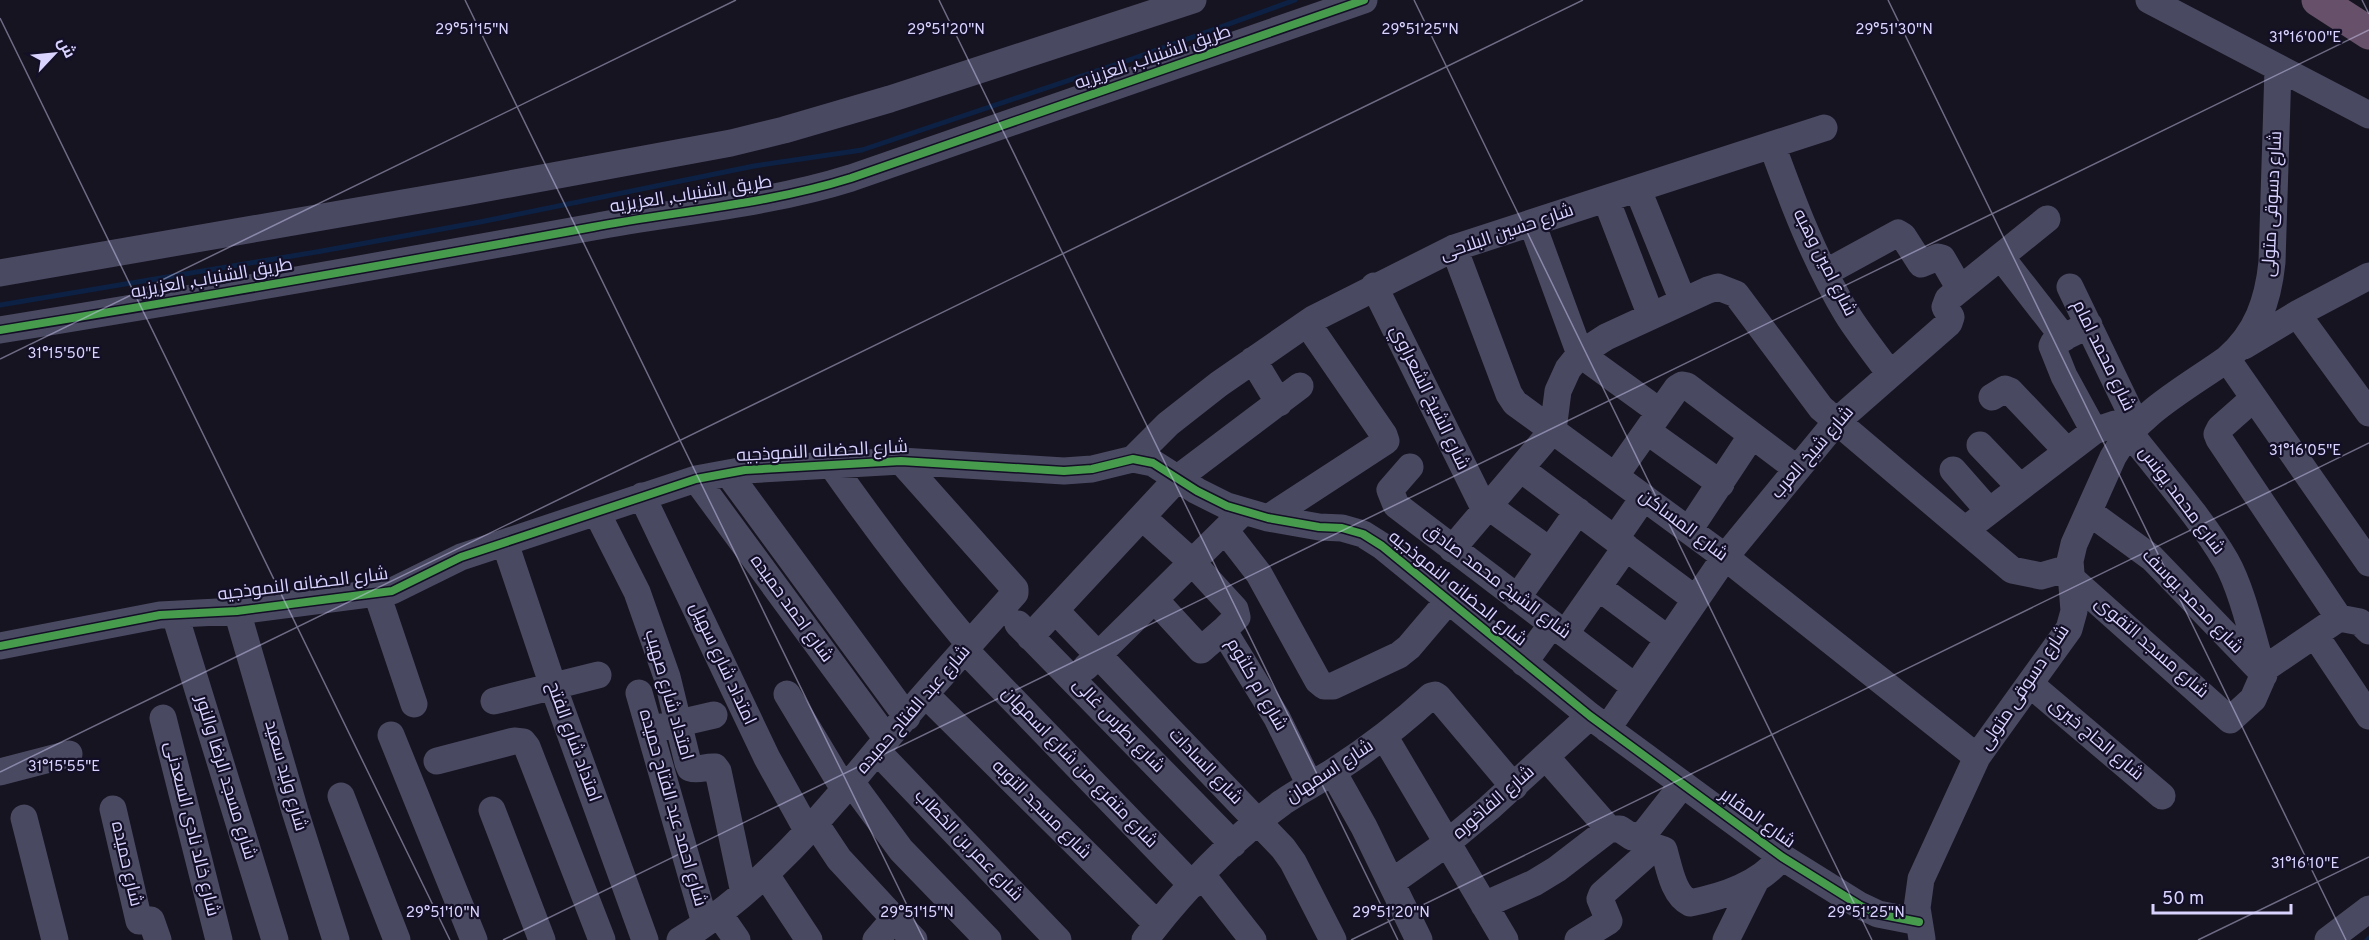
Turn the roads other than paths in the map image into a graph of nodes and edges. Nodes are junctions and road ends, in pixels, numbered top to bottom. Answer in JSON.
{"nodes":[{"id":1,"x":1193,"y":0,"type":"edge"},
{"id":2,"x":1364,"y":0,"type":"edge"},
{"id":3,"x":2149,"y":0,"type":"edge"},
{"id":4,"x":2318,"y":0,"type":"edge"},
{"id":5,"x":2369,"y":33,"type":"edge"},
{"id":6,"x":2278,"y":68,"type":"junction"},
{"id":7,"x":2369,"y":115,"type":"edge"},
{"id":8,"x":1824,"y":128,"type":"dead end"},
{"id":9,"x":1773,"y":145,"type":"junction"},
{"id":10,"x":1638,"y":189,"type":"junction"},
{"id":11,"x":1606,"y":200,"type":"junction"},
{"id":12,"x":2047,"y":219,"type":"dead end"},
{"id":13,"x":1532,"y":223,"type":"junction"},
{"id":14,"x":1454,"y":248,"type":"junction"},
{"id":15,"x":2001,"y":257,"type":"junction"},
{"id":16,"x":0,"y":273,"type":"edge"},
{"id":17,"x":1825,"y":273,"type":"junction"},
{"id":18,"x":2369,"y":276,"type":"edge"},
{"id":19,"x":1374,"y":286,"type":"junction"},
{"id":20,"x":2070,"y":287,"type":"dead end"},
{"id":21,"x":1960,"y":289,"type":"junction"},
{"id":22,"x":1683,"y":302,"type":"junction"},
{"id":23,"x":2297,"y":314,"type":"junction"},
{"id":24,"x":1651,"y":316,"type":"junction"},
{"id":25,"x":1307,"y":323,"type":"junction"},
{"id":26,"x":2089,"y":326,"type":"junction"},
{"id":27,"x":0,"y":330,"type":"edge"},
{"id":28,"x":2064,"y":338,"type":"junction"},
{"id":29,"x":1580,"y":354,"type":"junction"},
{"id":30,"x":2233,"y":354,"type":"junction"},
{"id":31,"x":1253,"y":360,"type":"junction"},
{"id":32,"x":1890,"y":374,"type":"junction"},
{"id":33,"x":1300,"y":386,"type":"dead end"},
{"id":34,"x":2361,"y":387,"type":"edge"},
{"id":35,"x":1992,"y":398,"type":"dead end"},
{"id":36,"x":2254,"y":398,"type":"junction"},
{"id":37,"x":1279,"y":403,"type":"junction"},
{"id":38,"x":2369,"y":413,"type":"edge"},
{"id":39,"x":1653,"y":421,"type":"junction"},
{"id":40,"x":1836,"y":422,"type":"junction"},
{"id":41,"x":2132,"y":428,"type":"junction"},
{"id":42,"x":1553,"y":430,"type":"junction"},
{"id":43,"x":2094,"y":431,"type":"junction"},
{"id":44,"x":1752,"y":435,"type":"junction"},
{"id":45,"x":1980,"y":446,"type":"dead end"},
{"id":46,"x":2067,"y":451,"type":"junction"},
{"id":47,"x":1133,"y":459,"type":"junction"},
{"id":48,"x":901,"y":461,"type":"junction"},
{"id":49,"x":831,"y":464,"type":"junction"},
{"id":50,"x":1410,"y":467,"type":"dead end"},
{"id":51,"x":1521,"y":469,"type":"junction"},
{"id":52,"x":1797,"y":469,"type":"junction"},
{"id":53,"x":1953,"y":470,"type":"dead end"},
{"id":54,"x":728,"y":473,"type":"junction"},
{"id":55,"x":1615,"y":476,"type":"junction"},
{"id":56,"x":696,"y":478,"type":"junction"},
{"id":57,"x":1178,"y":478,"type":"junction"},
{"id":58,"x":1721,"y":484,"type":"junction"},
{"id":59,"x":2020,"y":487,"type":"junction"},
{"id":60,"x":642,"y":496,"type":"junction"},
{"id":61,"x":1644,"y":497,"type":"junction"},
{"id":62,"x":1487,"y":508,"type":"junction"},
{"id":63,"x":1578,"y":511,"type":"junction"},
{"id":64,"x":1989,"y":511,"type":"junction"},
{"id":65,"x":2088,"y":512,"type":"junction"},
{"id":66,"x":597,"y":513,"type":"junction"},
{"id":67,"x":1142,"y":517,"type":"junction"},
{"id":68,"x":1246,"y":520,"type":"junction"},
{"id":69,"x":1689,"y":530,"type":"junction"},
{"id":70,"x":1965,"y":530,"type":"junction"},
{"id":71,"x":505,"y":543,"type":"junction"},
{"id":72,"x":1620,"y":543,"type":"junction"},
{"id":73,"x":1452,"y":549,"type":"junction"},
{"id":74,"x":1550,"y":551,"type":"junction"},
{"id":75,"x":1725,"y":557,"type":"junction"},
{"id":76,"x":1192,"y":562,"type":"junction"},
{"id":77,"x":2369,"y":563,"type":"edge"},
{"id":78,"x":1478,"y":568,"type":"junction"},
{"id":79,"x":2070,"y":573,"type":"junction"},
{"id":80,"x":1598,"y":587,"type":"junction"},
{"id":81,"x":376,"y":594,"type":"junction"},
{"id":82,"x":1517,"y":598,"type":"junction"},
{"id":83,"x":1695,"y":599,"type":"junction"},
{"id":84,"x":1155,"y":600,"type":"junction"},
{"id":85,"x":1451,"y":603,"type":"junction"},
{"id":86,"x":1002,"y":608,"type":"junction"},
{"id":87,"x":1055,"y":610,"type":"junction"},
{"id":88,"x":237,"y":611,"type":"junction"},
{"id":89,"x":175,"y":615,"type":"junction"},
{"id":90,"x":2340,"y":618,"type":"junction"},
{"id":91,"x":1559,"y":629,"type":"junction"},
{"id":92,"x":1224,"y":630,"type":"junction"},
{"id":93,"x":2369,"y":631,"type":"edge"},
{"id":94,"x":2315,"y":635,"type":"junction"},
{"id":95,"x":1030,"y":637,"type":"junction"},
{"id":96,"x":1668,"y":639,"type":"junction"},
{"id":97,"x":0,"y":646,"type":"edge"},
{"id":98,"x":968,"y":648,"type":"junction"},
{"id":99,"x":1099,"y":655,"type":"junction"},
{"id":100,"x":1524,"y":663,"type":"junction"},
{"id":101,"x":597,"y":675,"type":"dead end"},
{"id":102,"x":2264,"y":675,"type":"junction"},
{"id":103,"x":1074,"y":680,"type":"junction"},
{"id":104,"x":2030,"y":684,"type":"junction"},
{"id":105,"x":553,"y":686,"type":"junction"},
{"id":106,"x":1635,"y":687,"type":"junction"},
{"id":107,"x":639,"y":693,"type":"dead end"},
{"id":108,"x":787,"y":694,"type":"dead end"},
{"id":109,"x":926,"y":695,"type":"junction"},
{"id":110,"x":494,"y":701,"type":"dead end"},
{"id":111,"x":414,"y":704,"type":"dead end"},
{"id":112,"x":714,"y":716,"type":"dead end"},
{"id":113,"x":2369,"y":716,"type":"edge"},
{"id":114,"x":907,"y":717,"type":"junction"},
{"id":115,"x":163,"y":718,"type":"dead end"},
{"id":116,"x":1598,"y":722,"type":"junction"},
{"id":117,"x":678,"y":724,"type":"junction"},
{"id":118,"x":650,"y":730,"type":"junction"},
{"id":119,"x":391,"y":735,"type":"dead end"},
{"id":120,"x":1384,"y":736,"type":"junction"},
{"id":121,"x":882,"y":745,"type":"junction"},
{"id":122,"x":69,"y":754,"type":"dead end"},
{"id":123,"x":1546,"y":757,"type":"junction"},
{"id":124,"x":1977,"y":757,"type":"junction"},
{"id":125,"x":437,"y":761,"type":"dead end"},
{"id":126,"x":0,"y":772,"type":"edge"},
{"id":127,"x":1334,"y":772,"type":"junction"},
{"id":128,"x":1683,"y":784,"type":"junction"},
{"id":129,"x":848,"y":785,"type":"junction"},
{"id":130,"x":1310,"y":785,"type":"junction"},
{"id":131,"x":1514,"y":787,"type":"junction"},
{"id":132,"x":340,"y":796,"type":"dead end"},
{"id":133,"x":2162,"y":796,"type":"dead end"},
{"id":134,"x":113,"y":809,"type":"dead end"},
{"id":135,"x":492,"y":810,"type":"dead end"},
{"id":136,"x":1607,"y":816,"type":"junction"},
{"id":137,"x":24,"y":818,"type":"dead end"},
{"id":138,"x":1258,"y":822,"type":"junction"},
{"id":139,"x":811,"y":826,"type":"junction"},
{"id":140,"x":1649,"y":840,"type":"junction"},
{"id":141,"x":1447,"y":843,"type":"junction"},
{"id":142,"x":1233,"y":844,"type":"junction"},
{"id":143,"x":1782,"y":857,"type":"junction"},
{"id":144,"x":766,"y":875,"type":"junction"},
{"id":145,"x":1197,"y":880,"type":"junction"},
{"id":146,"x":1392,"y":882,"type":"junction"},
{"id":147,"x":1755,"y":882,"type":"junction"},
{"id":148,"x":744,"y":893,"type":"junction"},
{"id":149,"x":1484,"y":905,"type":"junction"},
{"id":150,"x":2369,"y":909,"type":"edge"},
{"id":151,"x":712,"y":919,"type":"junction"},
{"id":152,"x":894,"y":919,"type":"junction"},
{"id":153,"x":1920,"y":931,"type":"edge"},
{"id":154,"x":1151,"y":932,"type":"edge"},
{"id":155,"x":1588,"y":938,"type":"edge"},
{"id":156,"x":55,"y":940,"type":"edge"},
{"id":157,"x":158,"y":940,"type":"edge"},
{"id":158,"x":219,"y":940,"type":"edge"},
{"id":159,"x":275,"y":940,"type":"edge"},
{"id":160,"x":336,"y":940,"type":"edge"},
{"id":161,"x":397,"y":940,"type":"edge"},
{"id":162,"x":474,"y":940,"type":"edge"},
{"id":163,"x":542,"y":940,"type":"edge"},
{"id":164,"x":602,"y":940,"type":"edge"},
{"id":165,"x":645,"y":940,"type":"edge"},
{"id":166,"x":680,"y":940,"type":"edge"},
{"id":167,"x":737,"y":940,"type":"edge"},
{"id":168,"x":809,"y":940,"type":"edge"},
{"id":169,"x":876,"y":940,"type":"edge"},
{"id":170,"x":914,"y":940,"type":"edge"},
{"id":171,"x":988,"y":940,"type":"edge"},
{"id":172,"x":1058,"y":940,"type":"edge"},
{"id":173,"x":1253,"y":940,"type":"edge"},
{"id":174,"x":1333,"y":940,"type":"edge"},
{"id":175,"x":1419,"y":940,"type":"edge"},
{"id":176,"x":1505,"y":940,"type":"edge"},
{"id":177,"x":1726,"y":940,"type":"edge"},
{"id":178,"x":2328,"y":940,"type":"edge"}],
"edges":[{"from":1,"to":16,"type":"street"},
{"from":2,"to":27,"type":"street","name":"طريق الشنباب, العزيزيه"},
{"from":3,"to":6,"type":"street"},
{"from":4,"to":5,"type":"highway"},
{"from":6,"to":7,"type":"street"},
{"from":6,"to":30,"type":"street","name":"شارع دسوقى متولى"},
{"from":8,"to":9,"type":"street","name":"شارع حسين البلاحى"},
{"from":9,"to":10,"type":"street","name":"شارع حسين البلاحى"},
{"from":9,"to":17,"type":"street","name":"شارع امين وهبه"},
{"from":10,"to":11,"type":"street","name":"شارع حسين البلاحى"},
{"from":10,"to":22,"type":"street"},
{"from":11,"to":13,"type":"street","name":"شارع حسين البلاحى"},
{"from":11,"to":24,"type":"street"},
{"from":12,"to":15,"type":"street","name":"شارع شيخ العرب"},
{"from":13,"to":14,"type":"street","name":"شارع حسين البلاحى"},
{"from":13,"to":29,"type":"street"},
{"from":14,"to":19,"type":"street","name":"شارع حسين البلاحى"},
{"from":14,"to":42,"type":"street","name":"شارع المساكن"},
{"from":15,"to":21,"type":"street","name":"شارع شيخ العرب"},
{"from":15,"to":28,"type":"street"},
{"from":17,"to":21,"type":"street"},
{"from":17,"to":32,"type":"street","name":"شارع امين وهبه"},
{"from":18,"to":23,"type":"street"},
{"from":19,"to":25,"type":"street","name":"شارع حسين البلاحى"},
{"from":19,"to":62,"type":"street","name":"شارع الشيخ الشعراوي"},
{"from":20,"to":26,"type":"street","name":"شارع محمد امام"},
{"from":21,"to":32,"type":"street","name":"شارع شيخ العرب"},
{"from":22,"to":24,"type":"street"},
{"from":22,"to":40,"type":"street"},
{"from":23,"to":30,"type":"street"},
{"from":23,"to":34,"type":"street"},
{"from":24,"to":29,"type":"street"},
{"from":25,"to":31,"type":"street","name":"شارع حسين البلاحى"},
{"from":25,"to":68,"type":"street"},
{"from":26,"to":28,"type":"street"},
{"from":26,"to":41,"type":"street","name":"شارع محمد امام"},
{"from":28,"to":43,"type":"street"},
{"from":29,"to":39,"type":"street"},
{"from":29,"to":42,"type":"street"},
{"from":30,"to":36,"type":"street"},
{"from":30,"to":41,"type":"street","name":"شارع دسوقى متولى"},
{"from":31,"to":37,"type":"street"},
{"from":31,"to":47,"type":"street","name":"شارع حسين البلاحى"},
{"from":32,"to":40,"type":"street","name":"شارع شيخ العرب"},
{"from":33,"to":37,"type":"street"},
{"from":34,"to":38,"type":"street"},
{"from":35,"to":46,"type":"street"},
{"from":36,"to":77,"type":"street"},
{"from":36,"to":90,"type":"street"},
{"from":37,"to":57,"type":"street"},
{"from":39,"to":44,"type":"street"},
{"from":39,"to":55,"type":"street"},
{"from":39,"to":58,"type":"street"},
{"from":40,"to":52,"type":"street","name":"شارع شيخ العرب"},
{"from":40,"to":70,"type":"street"},
{"from":41,"to":43,"type":"street"},
{"from":41,"to":65,"type":"street","name":"شارع دسوقى متولى"},
{"from":41,"to":102,"type":"street","name":"شارع محمد يونس"},
{"from":42,"to":51,"type":"street"},
{"from":42,"to":55,"type":"street","name":"شارع المساكن"},
{"from":43,"to":46,"type":"street"},
{"from":44,"to":52,"type":"street"},
{"from":44,"to":58,"type":"street"},
{"from":45,"to":59,"type":"street"},
{"from":46,"to":59,"type":"street"},
{"from":47,"to":48,"type":"street","name":"شارع الحضانه النموذجيه"},
{"from":47,"to":57,"type":"street","name":"شارع الحضانه النموذجيه"},
{"from":48,"to":49,"type":"street","name":"شارع الحضانه النموذجيه"},
{"from":48,"to":86,"type":"street","name":"شارع عبد الفتاح حميده"},
{"from":49,"to":54,"type":"street","name":"شارع الحضانه النموذجيه"},
{"from":49,"to":98,"type":"street","name":"شارع متفرع من شارع اسمهان"},
{"from":50,"to":73,"type":"street","name":"شارع الشيخ محمد صادق"},
{"from":51,"to":62,"type":"street"},
{"from":51,"to":63,"type":"street"},
{"from":52,"to":75,"type":"street","name":"شارع شيخ العرب"},
{"from":53,"to":64,"type":"street"},
{"from":54,"to":56,"type":"street","name":"شارع الحضانه النموذجيه"},
{"from":54,"to":114,"type":"street"},
{"from":55,"to":61,"type":"street","name":"شارع المساكن"},
{"from":56,"to":60,"type":"street","name":"شارع الحضانه النموذجيه"},
{"from":56,"to":121,"type":"street","name":"شارع احمد حميده"},
{"from":57,"to":67,"type":"street"},
{"from":57,"to":68,"type":"street","name":"شارع الحضانه النموذجيه"},
{"from":58,"to":69,"type":"street"},
{"from":59,"to":64,"type":"street"},
{"from":60,"to":66,"type":"street","name":"شارع الحضانه النموذجيه"},
{"from":60,"to":139,"type":"street","name":"امتداد شارع سهيل"},
{"from":61,"to":69,"type":"street","name":"شارع المساكن"},
{"from":61,"to":72,"type":"street"},
{"from":62,"to":73,"type":"street"},
{"from":62,"to":74,"type":"street"},
{"from":63,"to":72,"type":"street"},
{"from":63,"to":74,"type":"street"},
{"from":64,"to":70,"type":"street"},
{"from":65,"to":79,"type":"street","name":"شارع دسوقى متولى"},
{"from":65,"to":102,"type":"street","name":"شارع محمد يوسف"},
{"from":66,"to":71,"type":"street","name":"شارع الحضانه النموذجيه"},
{"from":66,"to":117,"type":"street","name":"امتداد شارع صهيب"},
{"from":67,"to":76,"type":"street","name":"شارع ام كلثوم"},
{"from":67,"to":87,"type":"street"},
{"from":68,"to":76,"type":"street"},
{"from":68,"to":85,"type":"street","name":"شارع الحضانه النموذجيه"},
{"from":68,"to":85,"type":"street"},
{"from":69,"to":75,"type":"street","name":"شارع المساكن"},
{"from":70,"to":79,"type":"street"},
{"from":71,"to":81,"type":"street","name":"شارع الحضانه النموذجيه"},
{"from":71,"to":105,"type":"street","name":"امتداد شارع الفتح"},
{"from":72,"to":80,"type":"street"},
{"from":72,"to":83,"type":"street"},
{"from":73,"to":78,"type":"street","name":"شارع الشيخ محمد صادق"},
{"from":74,"to":82,"type":"street"},
{"from":75,"to":83,"type":"street","name":"شارع شيخ العرب"},
{"from":75,"to":124,"type":"street","name":"شارع المساكن"},
{"from":76,"to":84,"type":"street"},
{"from":76,"to":92,"type":"street","name":"شارع ام كلثوم"},
{"from":78,"to":82,"type":"street","name":"شارع الشيخ محمد صادق"},
{"from":78,"to":85,"type":"street"},
{"from":79,"to":102,"type":"street","name":"شارع مسجد التقوى"},
{"from":79,"to":104,"type":"street","name":"شارع دسوقى متولى"},
{"from":80,"to":91,"type":"street"},
{"from":80,"to":96,"type":"street"},
{"from":81,"to":88,"type":"street","name":"شارع الحضانه النموذجيه"},
{"from":81,"to":111,"type":"street"},
{"from":82,"to":91,"type":"street","name":"شارع الشيخ محمد صادق"},
{"from":83,"to":96,"type":"street","name":"شارع شيخ العرب"},
{"from":84,"to":92,"type":"street"},
{"from":84,"to":99,"type":"street"},
{"from":85,"to":100,"type":"street","name":"شارع الحضانه النموذجيه"},
{"from":86,"to":95,"type":"street","name":"شارع بطرس غالى"},
{"from":86,"to":98,"type":"street","name":"شارع عبد الفتاح حميده"},
{"from":87,"to":95,"type":"street"},
{"from":87,"to":99,"type":"street","name":"شارع السادات"},
{"from":88,"to":89,"type":"street","name":"شارع الحضانه النموذجيه"},
{"from":88,"to":160,"type":"street","name":"شارع وليد سعيد"},
{"from":89,"to":97,"type":"street","name":"شارع الحضانه النموذجيه"},
{"from":89,"to":159,"type":"street","name":"شارع مسجد الرضا والنور"},
{"from":90,"to":93,"type":"street"},
{"from":90,"to":94,"type":"street"},
{"from":91,"to":100,"type":"street"},
{"from":91,"to":106,"type":"street","name":"شارع الشيخ محمد صادق"},
{"from":92,"to":130,"type":"street","name":"شارع ام كلثوم"},
{"from":94,"to":102,"type":"street"},
{"from":94,"to":113,"type":"street"},
{"from":95,"to":103,"type":"street","name":"شارع بطرس غالى"},
{"from":96,"to":106,"type":"street","name":"شارع شيخ العرب"},
{"from":98,"to":109,"type":"street","name":"شارع عبد الفتاح حميده"},
{"from":98,"to":145,"type":"street","name":"شارع متفرع من شارع اسمهان"},
{"from":99,"to":103,"type":"street"},
{"from":99,"to":138,"type":"street","name":"شارع السادات"},
{"from":100,"to":116,"type":"street","name":"شارع الحضانه النموذجيه"},
{"from":101,"to":105,"type":"street"},
{"from":103,"to":142,"type":"street","name":"شارع بطرس غالى"},
{"from":104,"to":124,"type":"street","name":"شارع دسوقى متولى"},
{"from":104,"to":133,"type":"street","name":"شارع الحاج خيرى"},
{"from":105,"to":110,"type":"street"},
{"from":105,"to":165,"type":"street","name":"امتداد شارع الفتح"},
{"from":106,"to":116,"type":"street","name":"شارع شيخ العرب"},
{"from":107,"to":118,"type":"street","name":"شارع احمد عبد الفتاح حميده"},
{"from":108,"to":129,"type":"street"},
{"from":109,"to":114,"type":"street","name":"شارع عبد الفتاح حميده"},
{"from":109,"to":154,"type":"street","name":"شارع مسجد التوبه"},
{"from":112,"to":117,"type":"street"},
{"from":114,"to":121,"type":"street","name":"شارع عبد الفتاح حميده"},
{"from":115,"to":158,"type":"street","name":"شارع خالد نادى السعدنى"},
{"from":116,"to":123,"type":"street","name":"شارع الفاخوره"},
{"from":116,"to":128,"type":"street","name":"شارع المقابر"},
{"from":117,"to":118,"type":"street"},
{"from":117,"to":148,"type":"street","name":"امتداد شارع صهيب"},
{"from":118,"to":151,"type":"street","name":"شارع احمد عبد الفتاح حميده"},
{"from":119,"to":162,"type":"street"},
{"from":120,"to":127,"type":"street","name":"شارع اسمهان"},
{"from":120,"to":131,"type":"street","name":"شارع اسمهان"},
{"from":120,"to":141,"type":"street"},
{"from":121,"to":129,"type":"street","name":"شارع عبد الفتاح حميده"},
{"from":121,"to":172,"type":"street","name":"شارع عمر بن الخطاب"},
{"from":122,"to":126,"type":"street"},
{"from":123,"to":131,"type":"street","name":"شارع الفاخوره"},
{"from":123,"to":136,"type":"street"},
{"from":124,"to":153,"type":"street","name":"شارع دسوقى متولى"},
{"from":125,"to":164,"type":"street"},
{"from":127,"to":130,"type":"street","name":"شارع اسمهان"},
{"from":127,"to":146,"type":"street"},
{"from":128,"to":140,"type":"street"},
{"from":128,"to":143,"type":"street","name":"شارع المقابر"},
{"from":129,"to":139,"type":"street","name":"شارع عبد الفتاح حميده"},
{"from":129,"to":171,"type":"street"},
{"from":130,"to":138,"type":"street","name":"شارع اسمهان"},
{"from":131,"to":141,"type":"street","name":"شارع الفاخوره"},
{"from":132,"to":161,"type":"street"},
{"from":134,"to":157,"type":"street","name":"شارع حميده"},
{"from":135,"to":163,"type":"street"},
{"from":136,"to":140,"type":"street"},
{"from":136,"to":149,"type":"street"},
{"from":137,"to":156,"type":"street"},
{"from":138,"to":142,"type":"street","name":"شارع اسمهان"},
{"from":138,"to":174,"type":"street","name":"شارع السادات"},
{"from":139,"to":144,"type":"street","name":"شارع عبد الفتاح حميده"},
{"from":139,"to":152,"type":"street","name":"امتداد شارع سهيل"},
{"from":140,"to":147,"type":"street"},
{"from":140,"to":155,"type":"street"},
{"from":141,"to":146,"type":"street","name":"شارع الفاخوره"},
{"from":141,"to":149,"type":"street"},
{"from":142,"to":145,"type":"street","name":"شارع اسمهان"},
{"from":143,"to":147,"type":"street"},
{"from":143,"to":153,"type":"street","name":"شارع المقابر"},
{"from":144,"to":148,"type":"street","name":"شارع عبد الفتاح حميده"},
{"from":144,"to":168,"type":"street"},
{"from":145,"to":154,"type":"street","name":"شارع اسمهان"},
{"from":145,"to":173,"type":"street","name":"شارع متفرع من شارع اسمهان"},
{"from":146,"to":175,"type":"street"},
{"from":147,"to":177,"type":"street"},
{"from":148,"to":151,"type":"street","name":"شارع عبد الفتاح حميده"},
{"from":149,"to":176,"type":"street"},
{"from":150,"to":178,"type":"street"},
{"from":151,"to":166,"type":"street","name":"شارع عبد الفتاح حميده"},
{"from":151,"to":167,"type":"street","name":"شارع احمد عبد الفتاح حميده"},
{"from":152,"to":169,"type":"street"},
{"from":152,"to":170,"type":"street","name":"امتداد شارع سهيل"}]}
